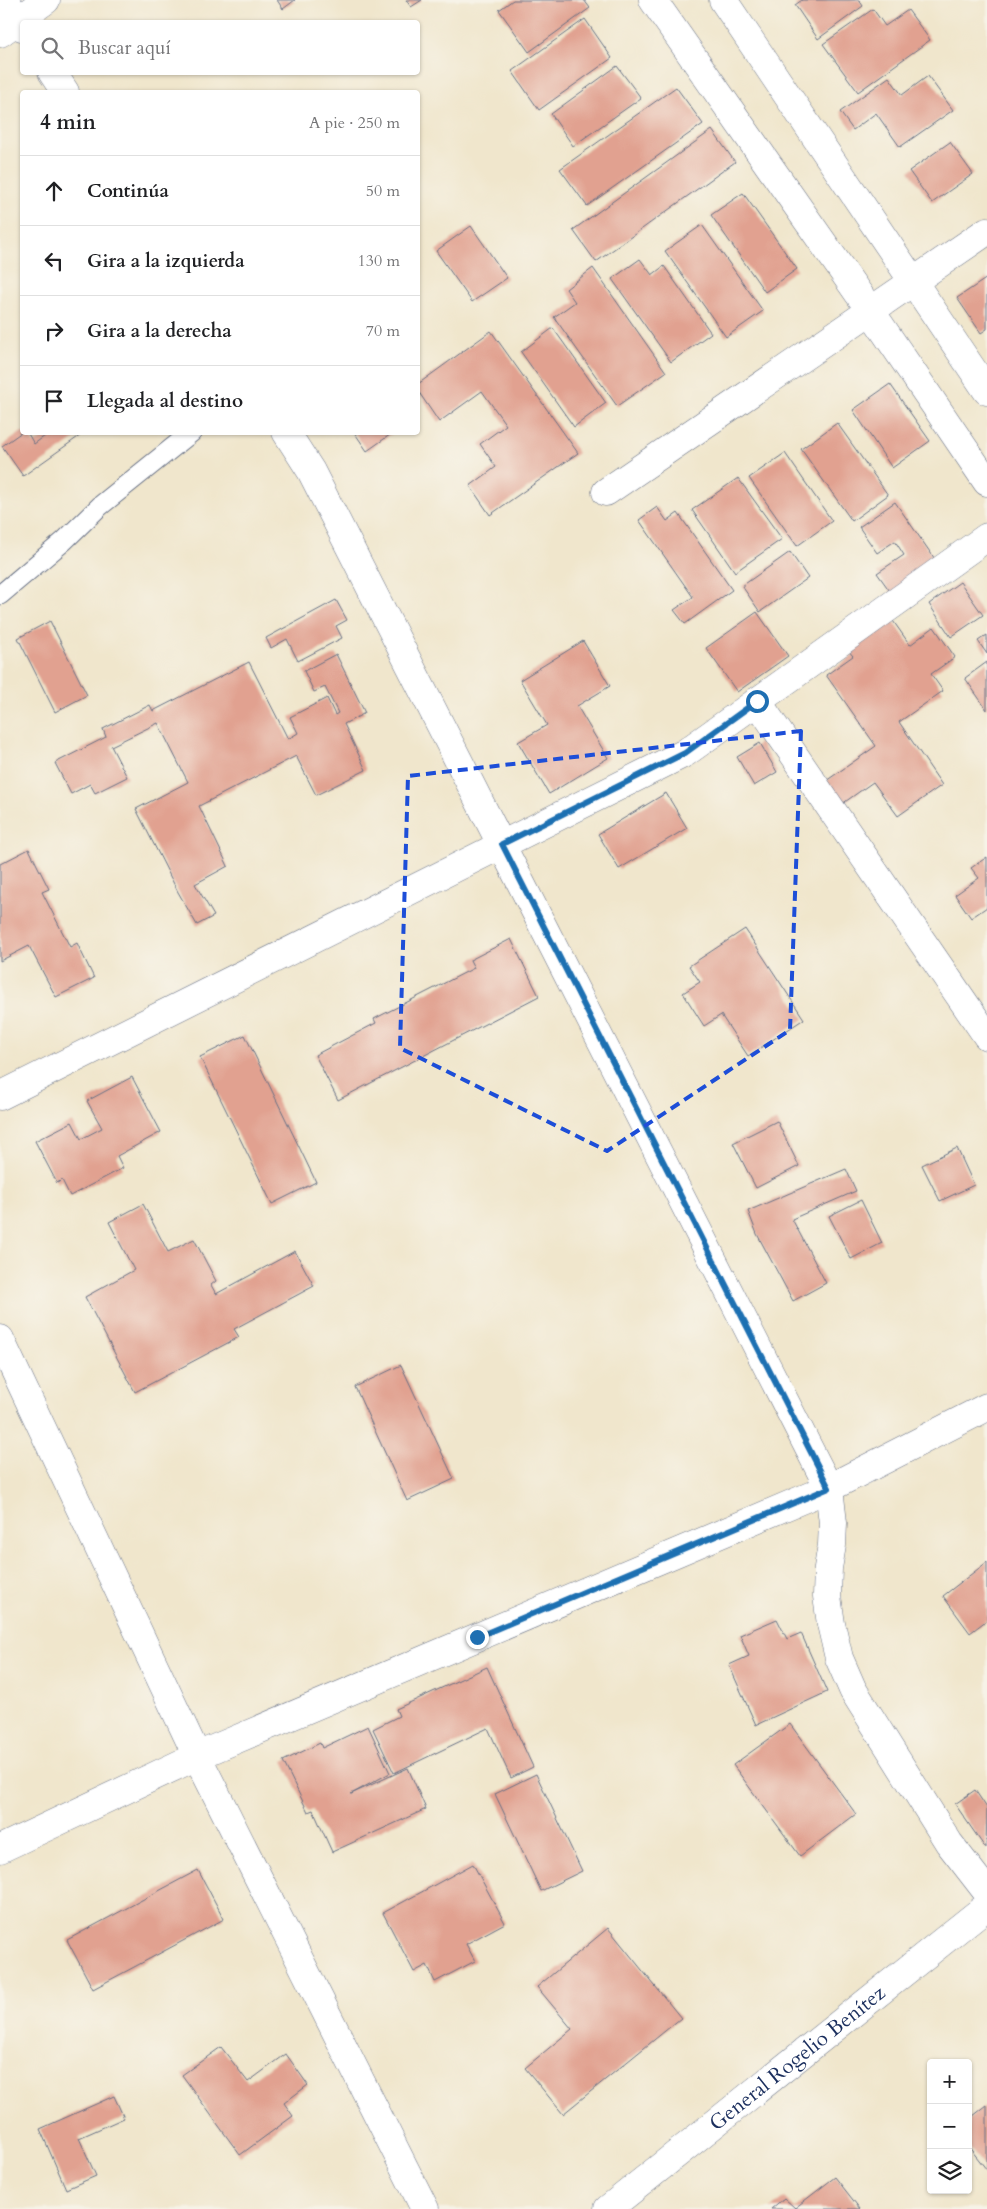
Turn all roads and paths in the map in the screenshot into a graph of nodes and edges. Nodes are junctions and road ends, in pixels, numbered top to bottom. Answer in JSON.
{"nodes":[{"id":1,"x":46,"y":0,"type":"edge"},
{"id":2,"x":653,"y":0,"type":"edge"},
{"id":3,"x":723,"y":0,"type":"edge"},
{"id":4,"x":11,"y":20,"type":"edge"},
{"id":5,"x":54,"y":75,"type":"edge"},
{"id":6,"x":64,"y":90,"type":"edge"},
{"id":7,"x":987,"y":232,"type":"edge"},
{"id":8,"x":913,"y":281,"type":"junction"},
{"id":9,"x":870,"y":310,"type":"junction"},
{"id":10,"x":987,"y":391,"type":"edge"},
{"id":11,"x":188,"y":435,"type":"edge"},
{"id":12,"x":288,"y":435,"type":"edge"},
{"id":13,"x":987,"y":482,"type":"edge"},
{"id":14,"x":606,"y":492,"type":"dead end"},
{"id":15,"x":987,"y":537,"type":"edge"},
{"id":16,"x":0,"y":595,"type":"edge"},
{"id":17,"x":757,"y":701,"type":"junction"},
{"id":18,"x":502,"y":844,"type":"junction"},
{"id":19,"x":987,"y":1036,"type":"edge"},
{"id":20,"x":0,"y":1096,"type":"edge"},
{"id":21,"x":0,"y":1339,"type":"edge"},
{"id":22,"x":987,"y":1407,"type":"edge"},
{"id":23,"x":829,"y":1488,"type":"junction"},
{"id":24,"x":197,"y":1756,"type":"junction"},
{"id":25,"x":0,"y":1849,"type":"edge"},
{"id":26,"x":987,"y":1892,"type":"edge"},
{"id":27,"x":987,"y":1906,"type":"edge"},
{"id":28,"x":425,"y":2209,"type":"edge"},
{"id":29,"x":608,"y":2209,"type":"edge"}],
"edges":[{"from":1,"to":4,"type":"street"},
{"from":2,"to":9,"type":"street"},
{"from":3,"to":8,"type":"street"},
{"from":5,"to":6,"type":"street"},
{"from":7,"to":8,"type":"street"},
{"from":8,"to":9,"type":"street"},
{"from":8,"to":10,"type":"street"},
{"from":9,"to":13,"type":"street"},
{"from":9,"to":14,"type":"street"},
{"from":11,"to":16,"type":"lane"},
{"from":12,"to":18,"type":"street"},
{"from":15,"to":17,"type":"street"},
{"from":17,"to":18,"type":"street"},
{"from":17,"to":19,"type":"street"},
{"from":18,"to":20,"type":"street"},
{"from":18,"to":23,"type":"street"},
{"from":21,"to":24,"type":"street"},
{"from":22,"to":23,"type":"street"},
{"from":23,"to":24,"type":"street"},
{"from":23,"to":26,"type":"street"},
{"from":24,"to":25,"type":"street"},
{"from":24,"to":28,"type":"street"},
{"from":27,"to":29,"type":"street","name":"General Rogelio Benítez"}]}
